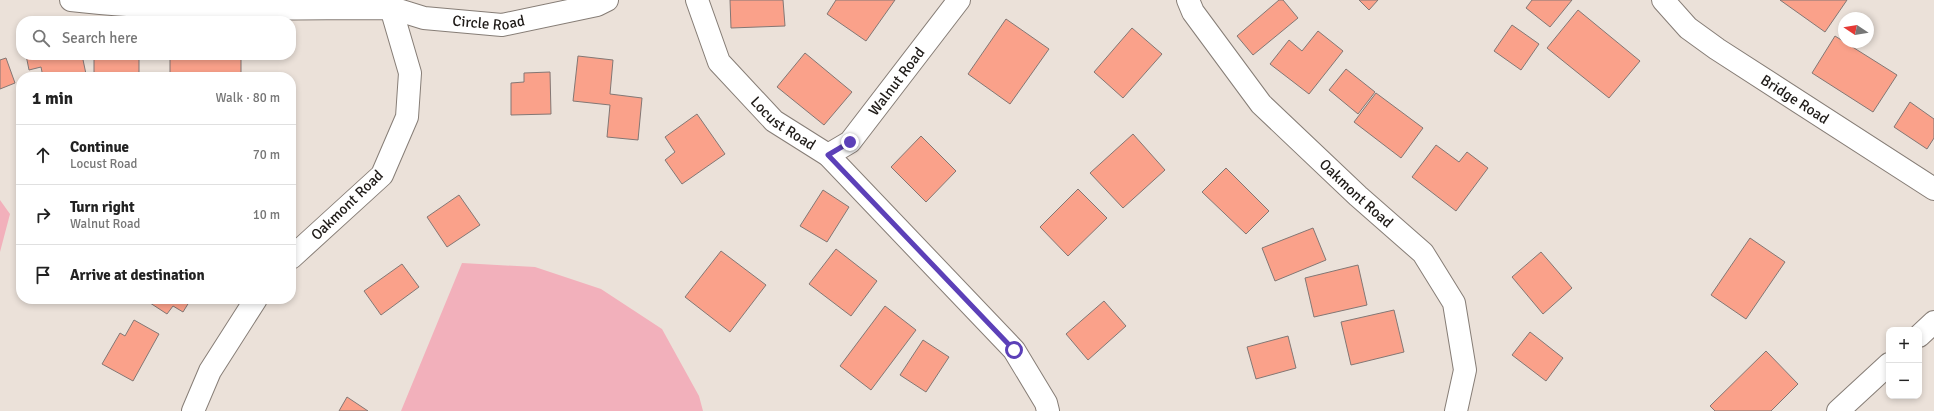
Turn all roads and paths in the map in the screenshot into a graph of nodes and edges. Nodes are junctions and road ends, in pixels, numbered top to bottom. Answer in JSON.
{"nodes":[{"id":1,"x":71,"y":0,"type":"edge"},
{"id":2,"x":371,"y":0,"type":"edge"},
{"id":3,"x":607,"y":0,"type":"edge"},
{"id":4,"x":697,"y":0,"type":"edge"},
{"id":5,"x":959,"y":0,"type":"edge"},
{"id":6,"x":1188,"y":0,"type":"edge"},
{"id":7,"x":1663,"y":0,"type":"edge"},
{"id":8,"x":391,"y":8,"type":"junction"},
{"id":9,"x":828,"y":155,"type":"junction"},
{"id":10,"x":1934,"y":189,"type":"edge"},
{"id":11,"x":296,"y":253,"type":"edge"},
{"id":12,"x":253,"y":304,"type":"edge"},
{"id":13,"x":1934,"y":322,"type":"edge"},
{"id":14,"x":1922,"y":333,"type":"edge"},
{"id":15,"x":1886,"y":367,"type":"edge"},
{"id":16,"x":193,"y":411,"type":"edge"},
{"id":17,"x":1048,"y":411,"type":"edge"},
{"id":18,"x":1456,"y":411,"type":"edge"},
{"id":19,"x":1838,"y":411,"type":"edge"}],
"edges":[{"from":1,"to":8,"type":"street"},
{"from":2,"to":8,"type":"street","name":"Circle Road"},
{"from":3,"to":8,"type":"street","name":"Circle Road"},
{"from":4,"to":9,"type":"street","name":"Locust Road"},
{"from":5,"to":9,"type":"street","name":"Walnut Road"},
{"from":6,"to":18,"type":"street","name":"Oakmont Road"},
{"from":7,"to":10,"type":"street","name":"Bridge Road"},
{"from":8,"to":11,"type":"street","name":"Oakmont Road"},
{"from":9,"to":17,"type":"street","name":"Locust Road"},
{"from":12,"to":16,"type":"street"},
{"from":13,"to":14,"type":"street"},
{"from":15,"to":19,"type":"street"}]}
